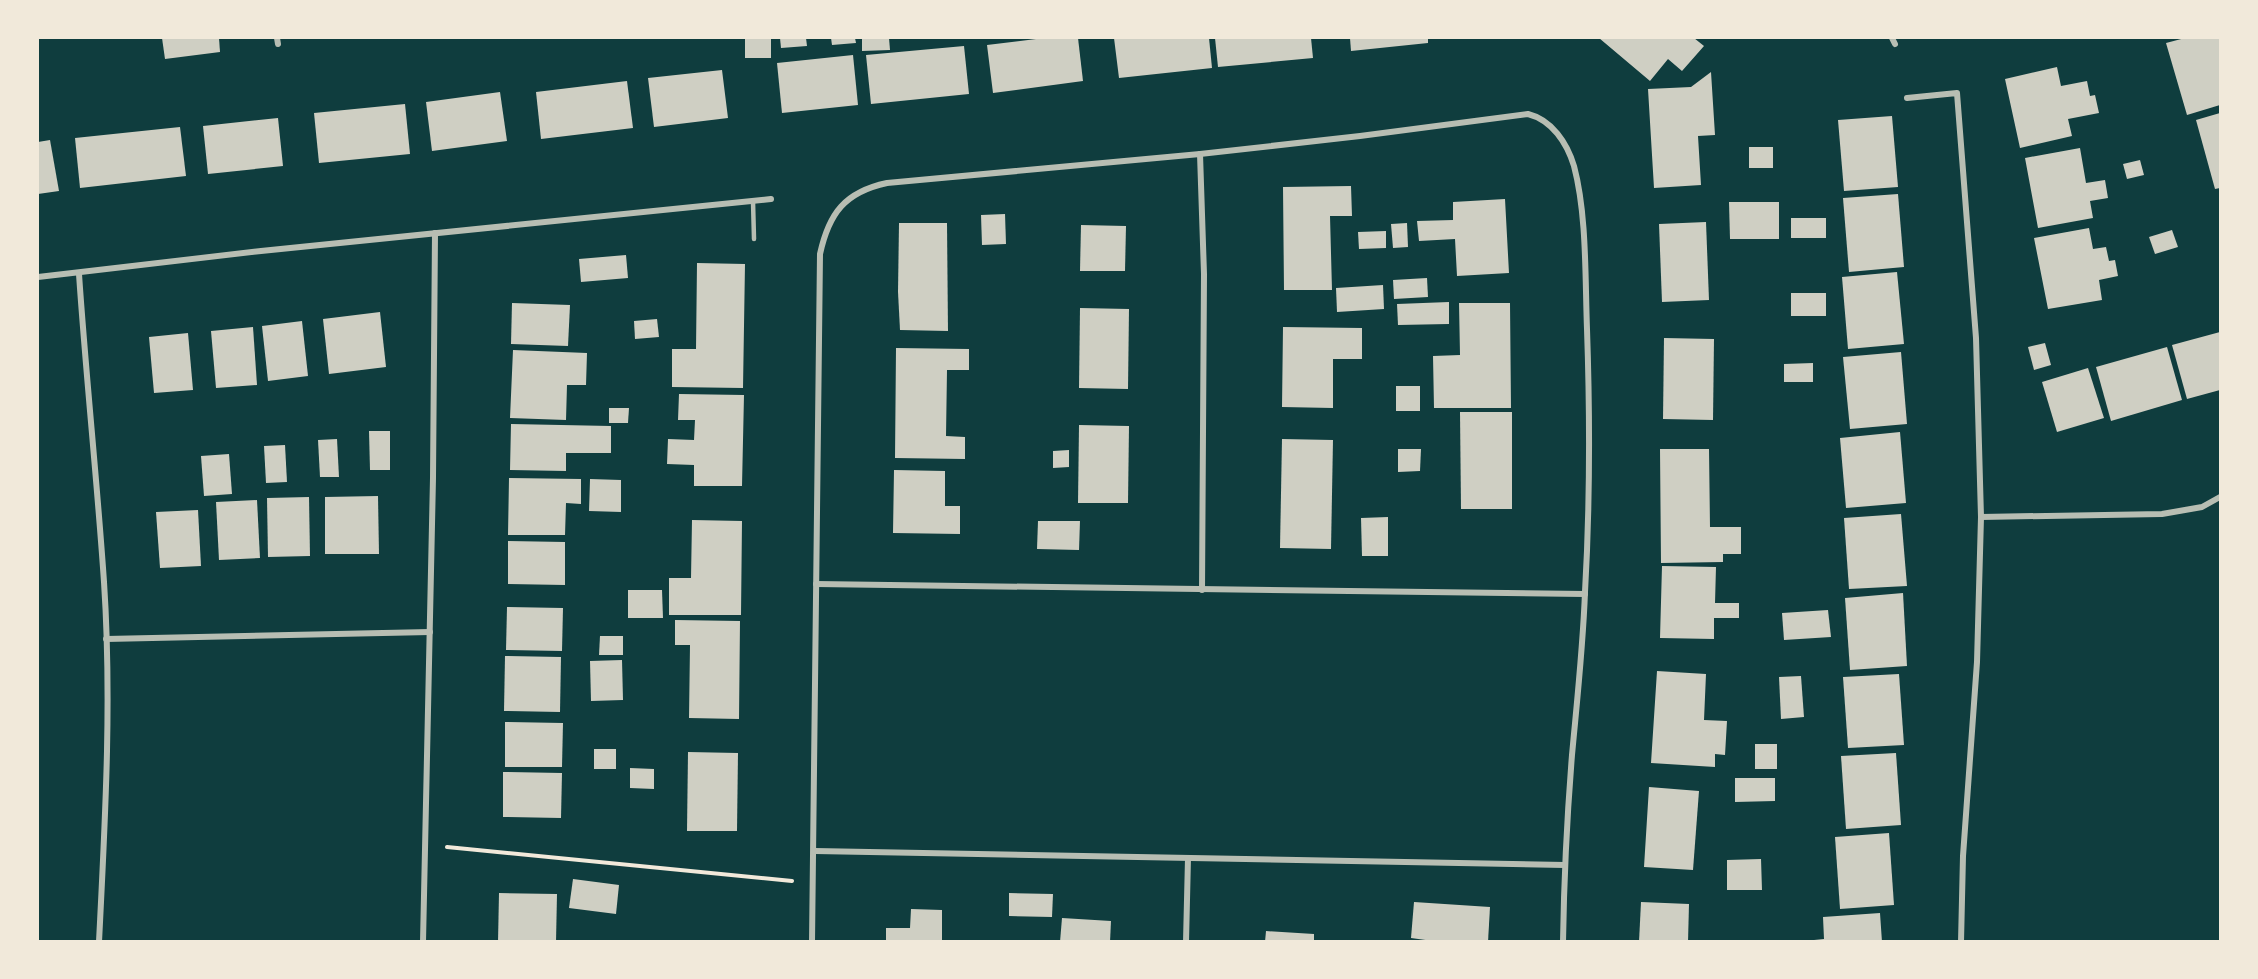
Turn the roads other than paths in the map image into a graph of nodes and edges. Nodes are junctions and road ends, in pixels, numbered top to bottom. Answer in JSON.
{"nodes":[{"id":1,"x":1906,"y":98,"type":"dead end"},
{"id":2,"x":1200,"y":154,"type":"junction"},
{"id":3,"x":771,"y":199,"type":"dead end"},
{"id":4,"x":753,"y":201,"type":"junction"},
{"id":5,"x":435,"y":233,"type":"junction"},
{"id":6,"x":754,"y":239,"type":"dead end"},
{"id":7,"x":79,"y":274,"type":"junction"},
{"id":8,"x":38,"y":277,"type":"edge"},
{"id":9,"x":2220,"y":497,"type":"edge"},
{"id":10,"x":1981,"y":517,"type":"junction"},
{"id":11,"x":816,"y":584,"type":"junction"},
{"id":12,"x":1202,"y":590,"type":"junction"},
{"id":13,"x":1586,"y":594,"type":"junction"},
{"id":14,"x":430,"y":632,"type":"junction"},
{"id":15,"x":106,"y":639,"type":"junction"},
{"id":16,"x":814,"y":851,"type":"junction"},
{"id":17,"x":1188,"y":858,"type":"junction"},
{"id":18,"x":1565,"y":865,"type":"junction"},
{"id":19,"x":99,"y":942,"type":"edge"},
{"id":20,"x":423,"y":942,"type":"edge"},
{"id":21,"x":813,"y":942,"type":"edge"},
{"id":22,"x":1186,"y":942,"type":"edge"},
{"id":23,"x":1563,"y":942,"type":"edge"},
{"id":24,"x":1960,"y":942,"type":"edge"}],
"edges":[{"from":1,"to":10,"type":"street"},
{"from":2,"to":11,"type":"street"},
{"from":2,"to":12,"type":"street"},
{"from":2,"to":13,"type":"street"},
{"from":3,"to":4,"type":"street"},
{"from":4,"to":5,"type":"street"},
{"from":4,"to":6,"type":"lane"},
{"from":5,"to":7,"type":"street"},
{"from":5,"to":14,"type":"street"},
{"from":7,"to":8,"type":"street"},
{"from":7,"to":15,"type":"street"},
{"from":9,"to":10,"type":"street"},
{"from":10,"to":24,"type":"street"},
{"from":11,"to":12,"type":"street"},
{"from":11,"to":16,"type":"street"},
{"from":12,"to":13,"type":"street"},
{"from":13,"to":18,"type":"street"},
{"from":14,"to":15,"type":"street"},
{"from":14,"to":20,"type":"street"},
{"from":15,"to":19,"type":"street"},
{"from":16,"to":17,"type":"street"},
{"from":16,"to":21,"type":"street"},
{"from":17,"to":18,"type":"street"},
{"from":17,"to":22,"type":"street"},
{"from":18,"to":23,"type":"street"}]}
